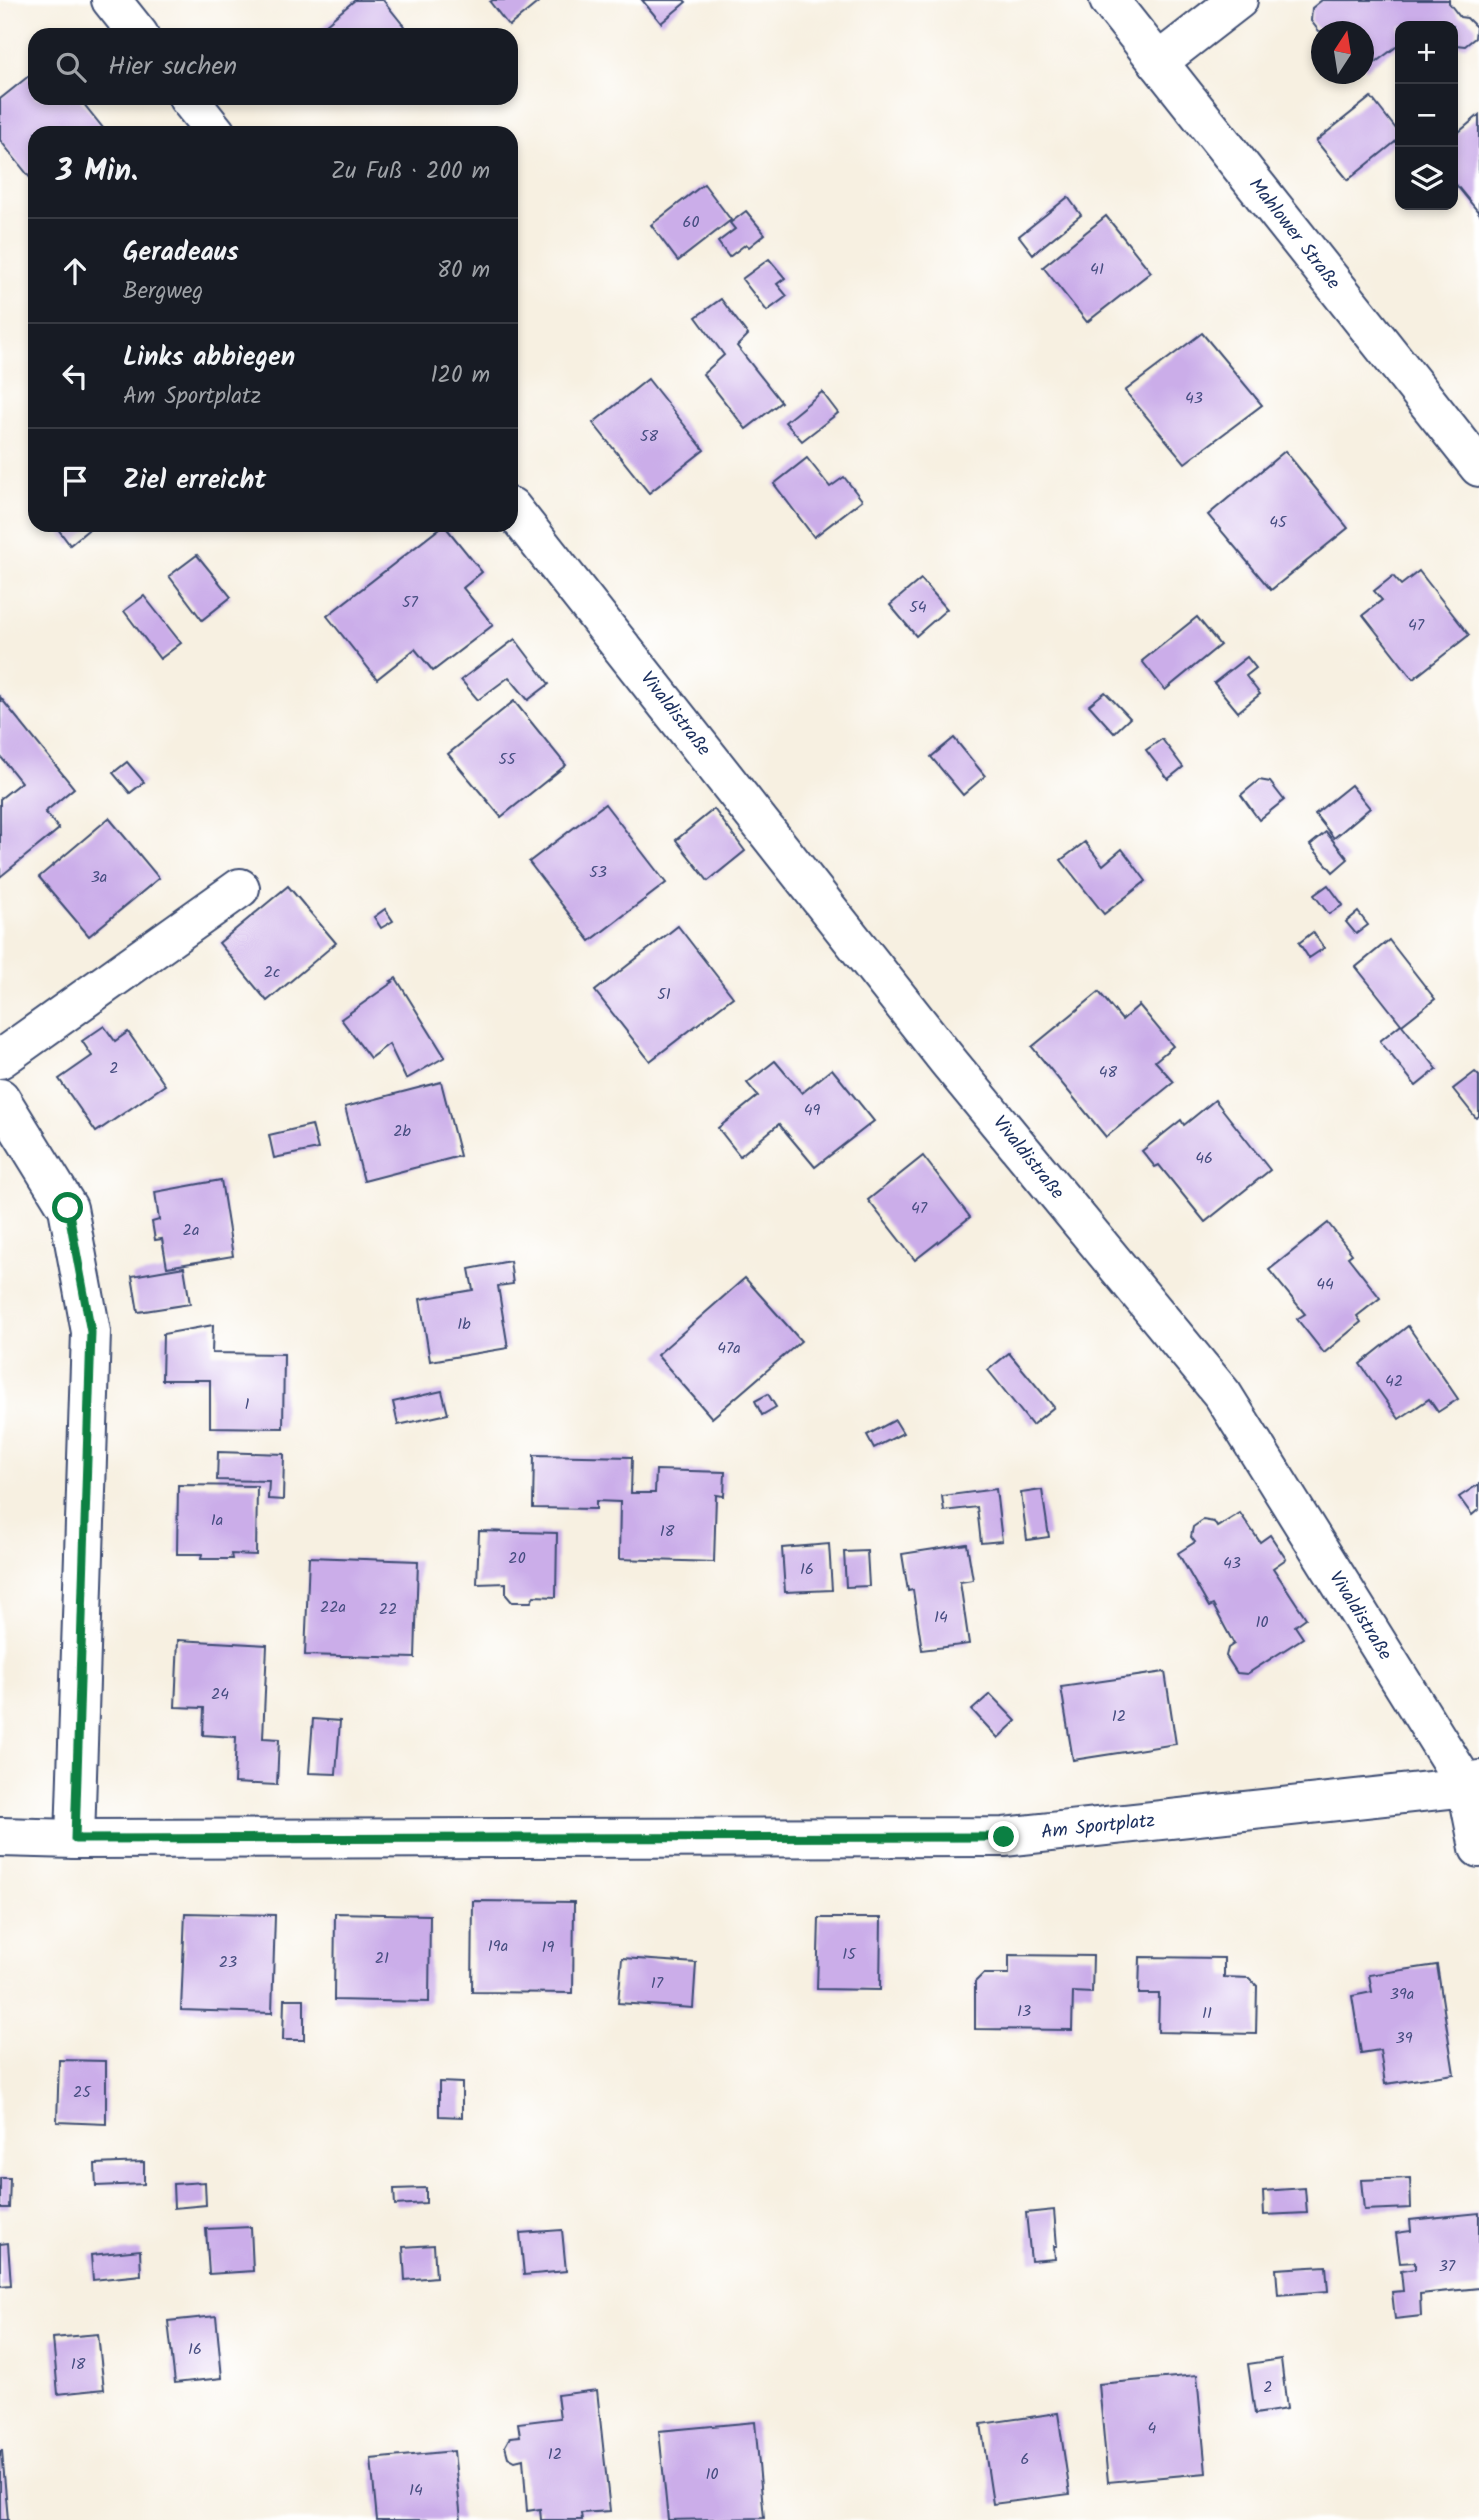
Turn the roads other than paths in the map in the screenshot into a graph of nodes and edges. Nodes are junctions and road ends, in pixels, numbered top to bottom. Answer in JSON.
{"nodes":[{"id":1,"x":111,"y":0,"type":"edge"},
{"id":2,"x":1109,"y":0,"type":"edge"},
{"id":3,"x":1238,"y":0,"type":"edge"},
{"id":4,"x":133,"y":28,"type":"edge"},
{"id":5,"x":1158,"y":62,"type":"junction"},
{"id":6,"x":194,"y":105,"type":"edge"},
{"id":7,"x":210,"y":126,"type":"edge"},
{"id":8,"x":1479,"y":467,"type":"edge"},
{"id":9,"x":518,"y":516,"type":"edge"},
{"id":10,"x":240,"y":888,"type":"dead end"},
{"id":11,"x":0,"y":1059,"type":"edge"},
{"id":12,"x":0,"y":1098,"type":"edge"},
{"id":13,"x":1473,"y":1784,"type":"edge"},
{"id":14,"x":0,"y":1837,"type":"edge"},
{"id":15,"x":75,"y":1839,"type":"junction"},
{"id":16,"x":1479,"y":1848,"type":"edge"}],
"edges":[{"from":1,"to":4,"type":"street"},
{"from":2,"to":5,"type":"street","name":"Mahlower Straße"},
{"from":3,"to":5,"type":"street"},
{"from":5,"to":8,"type":"street","name":"Mahlower Straße"},
{"from":6,"to":7,"type":"street"},
{"from":9,"to":13,"type":"street","name":"Vivaldistraße"},
{"from":10,"to":11,"type":"street"},
{"from":12,"to":15,"type":"street"},
{"from":13,"to":15,"type":"street","name":"Am Sportplatz"},
{"from":13,"to":16,"type":"street","name":"Vivaldistraße"},
{"from":14,"to":15,"type":"street","name":"Am Sportplatz"}]}
